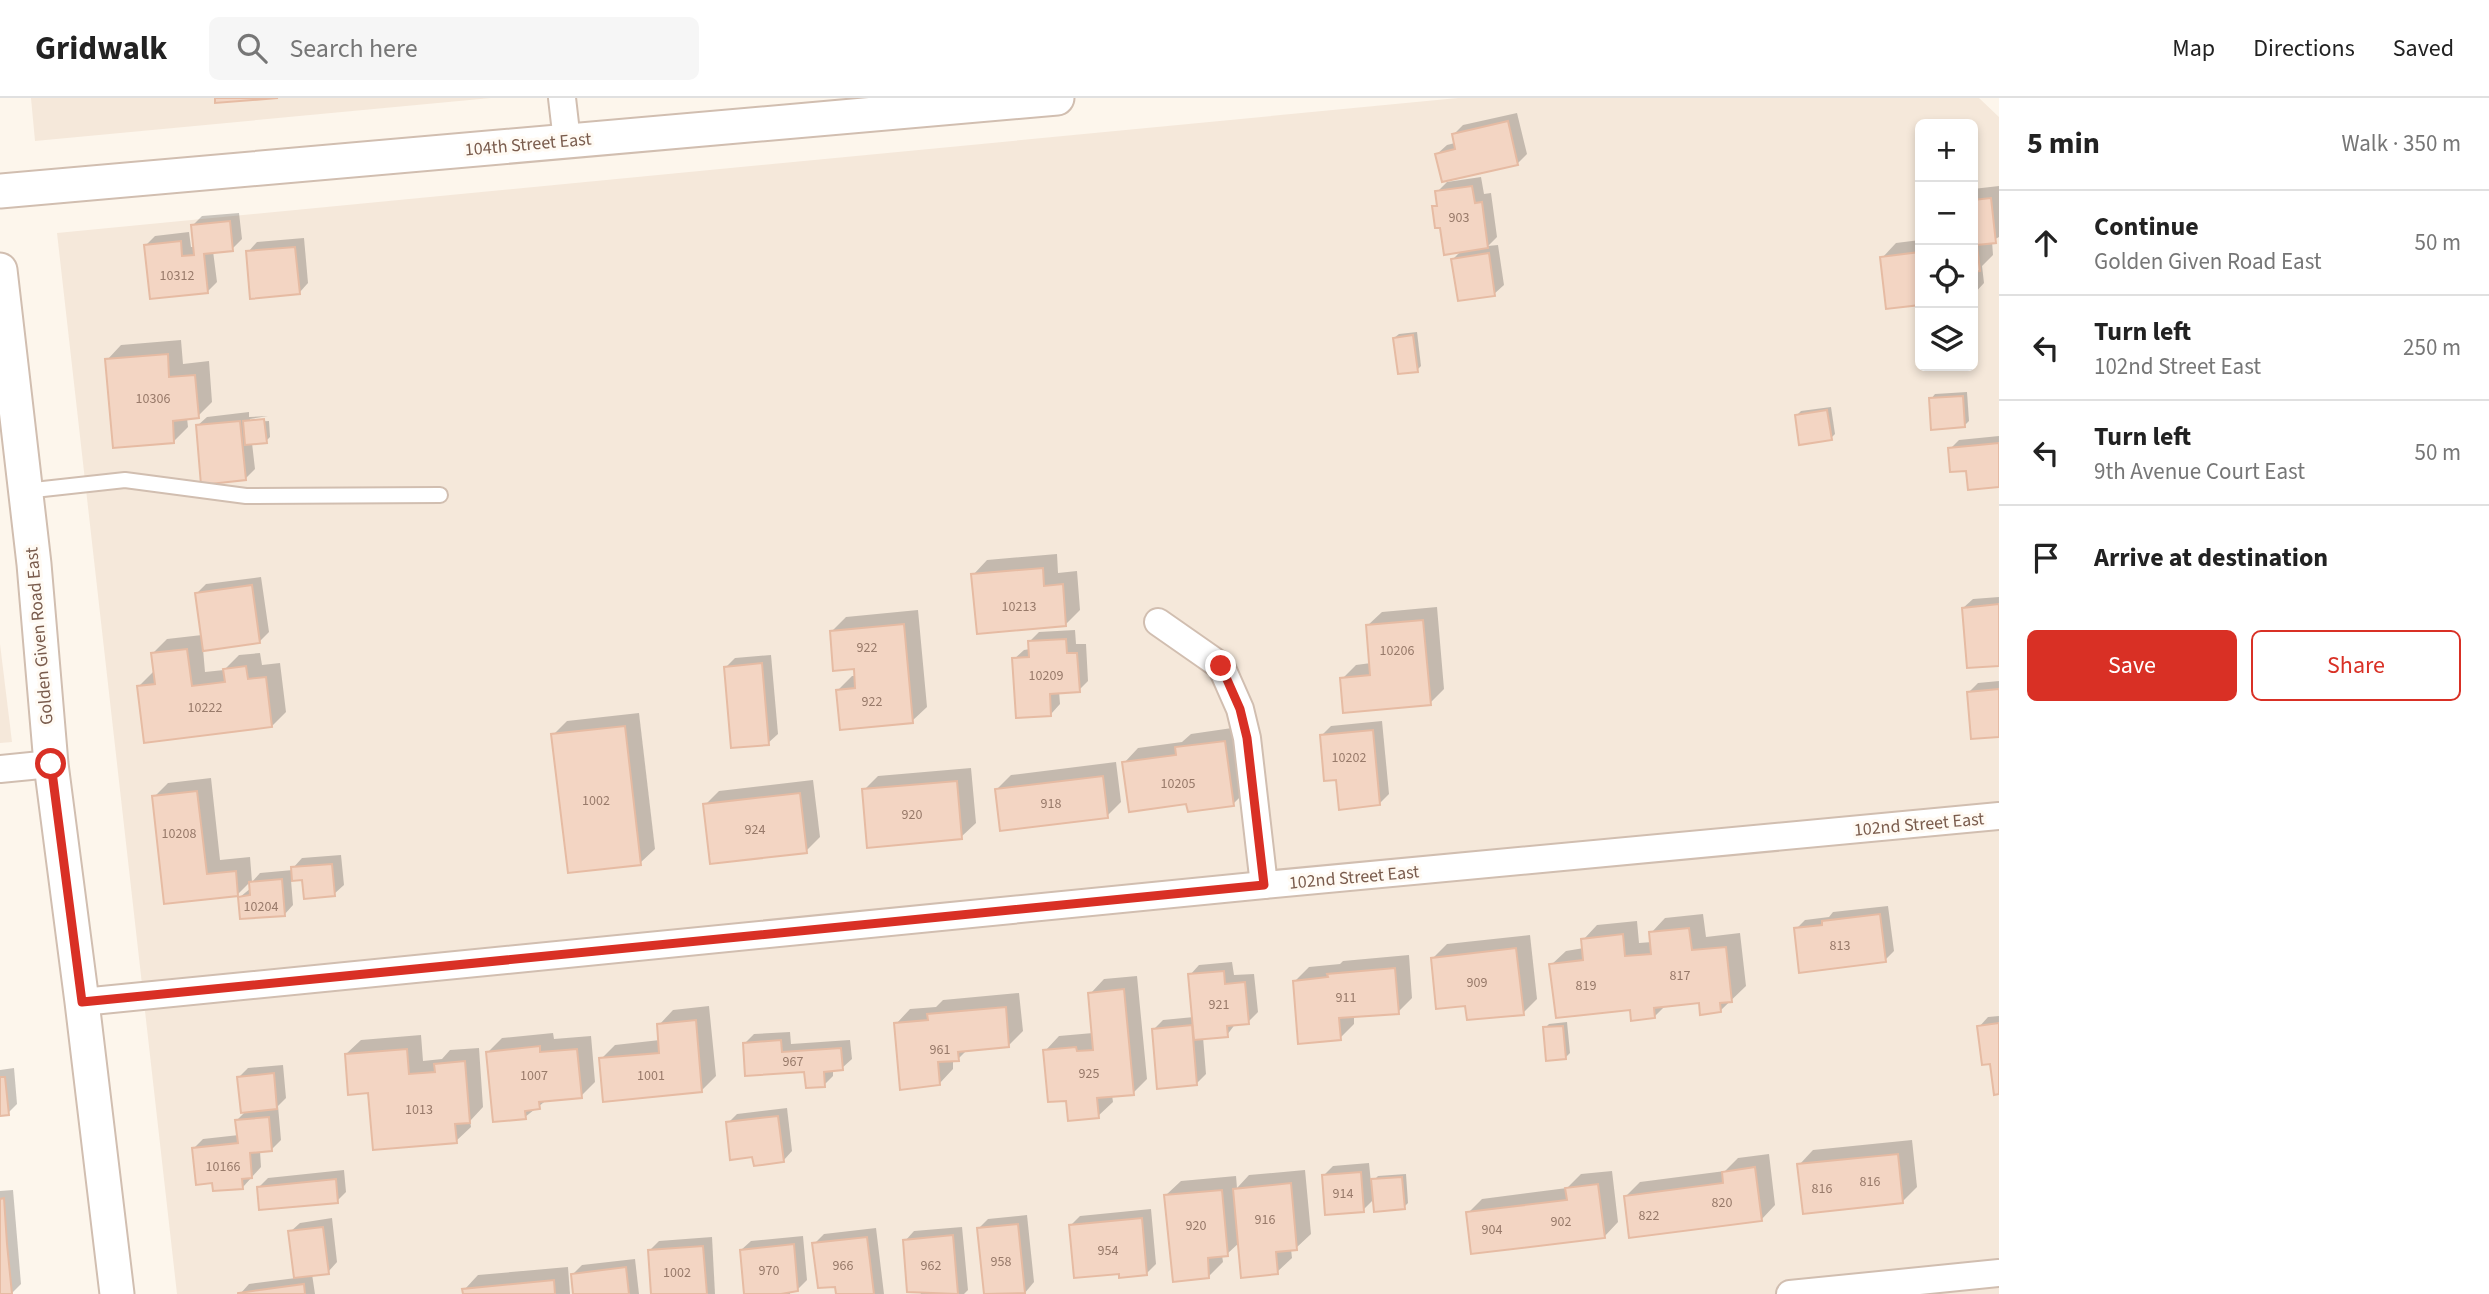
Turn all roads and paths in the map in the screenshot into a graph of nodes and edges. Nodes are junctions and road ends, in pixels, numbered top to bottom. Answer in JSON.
{"nodes":[{"id":1,"x":562,"y":98,"type":"edge"},
{"id":2,"x":1057,"y":98,"type":"edge"},
{"id":3,"x":960,"y":102,"type":"edge"},
{"id":4,"x":567,"y":141,"type":"junction"},
{"id":5,"x":0,"y":191,"type":"edge"},
{"id":6,"x":0,"y":270,"type":"edge"},
{"id":7,"x":25,"y":491,"type":"junction"},
{"id":8,"x":440,"y":495,"type":"dead end"},
{"id":9,"x":1158,"y":622,"type":"dead end"},
{"id":10,"x":51,"y":764,"type":"junction"},
{"id":11,"x":0,"y":769,"type":"edge"},
{"id":12,"x":1999,"y":816,"type":"edge"},
{"id":13,"x":1264,"y":885,"type":"junction"},
{"id":14,"x":82,"y":1002,"type":"junction"},
{"id":15,"x":1999,"y":1273,"type":"edge"},
{"id":16,"x":117,"y":1294,"type":"edge"},
{"id":17,"x":1790,"y":1294,"type":"edge"}],
"edges":[{"from":1,"to":4,"type":"street"},
{"from":2,"to":3,"type":"street","name":"104th Street East"},
{"from":3,"to":4,"type":"street","name":"104th Street East"},
{"from":4,"to":5,"type":"street","name":"104th Street East"},
{"from":6,"to":7,"type":"street","name":"Golden Given Road East"},
{"from":7,"to":8,"type":"lane"},
{"from":7,"to":10,"type":"street","name":"Golden Given Road East"},
{"from":9,"to":13,"type":"street"},
{"from":10,"to":11,"type":"street"},
{"from":10,"to":14,"type":"street","name":"Golden Given Road East"},
{"from":12,"to":13,"type":"street","name":"102nd Street East"},
{"from":13,"to":14,"type":"street","name":"102nd Street East"},
{"from":14,"to":16,"type":"street","name":"Golden Given Road East"},
{"from":15,"to":17,"type":"street"}]}
